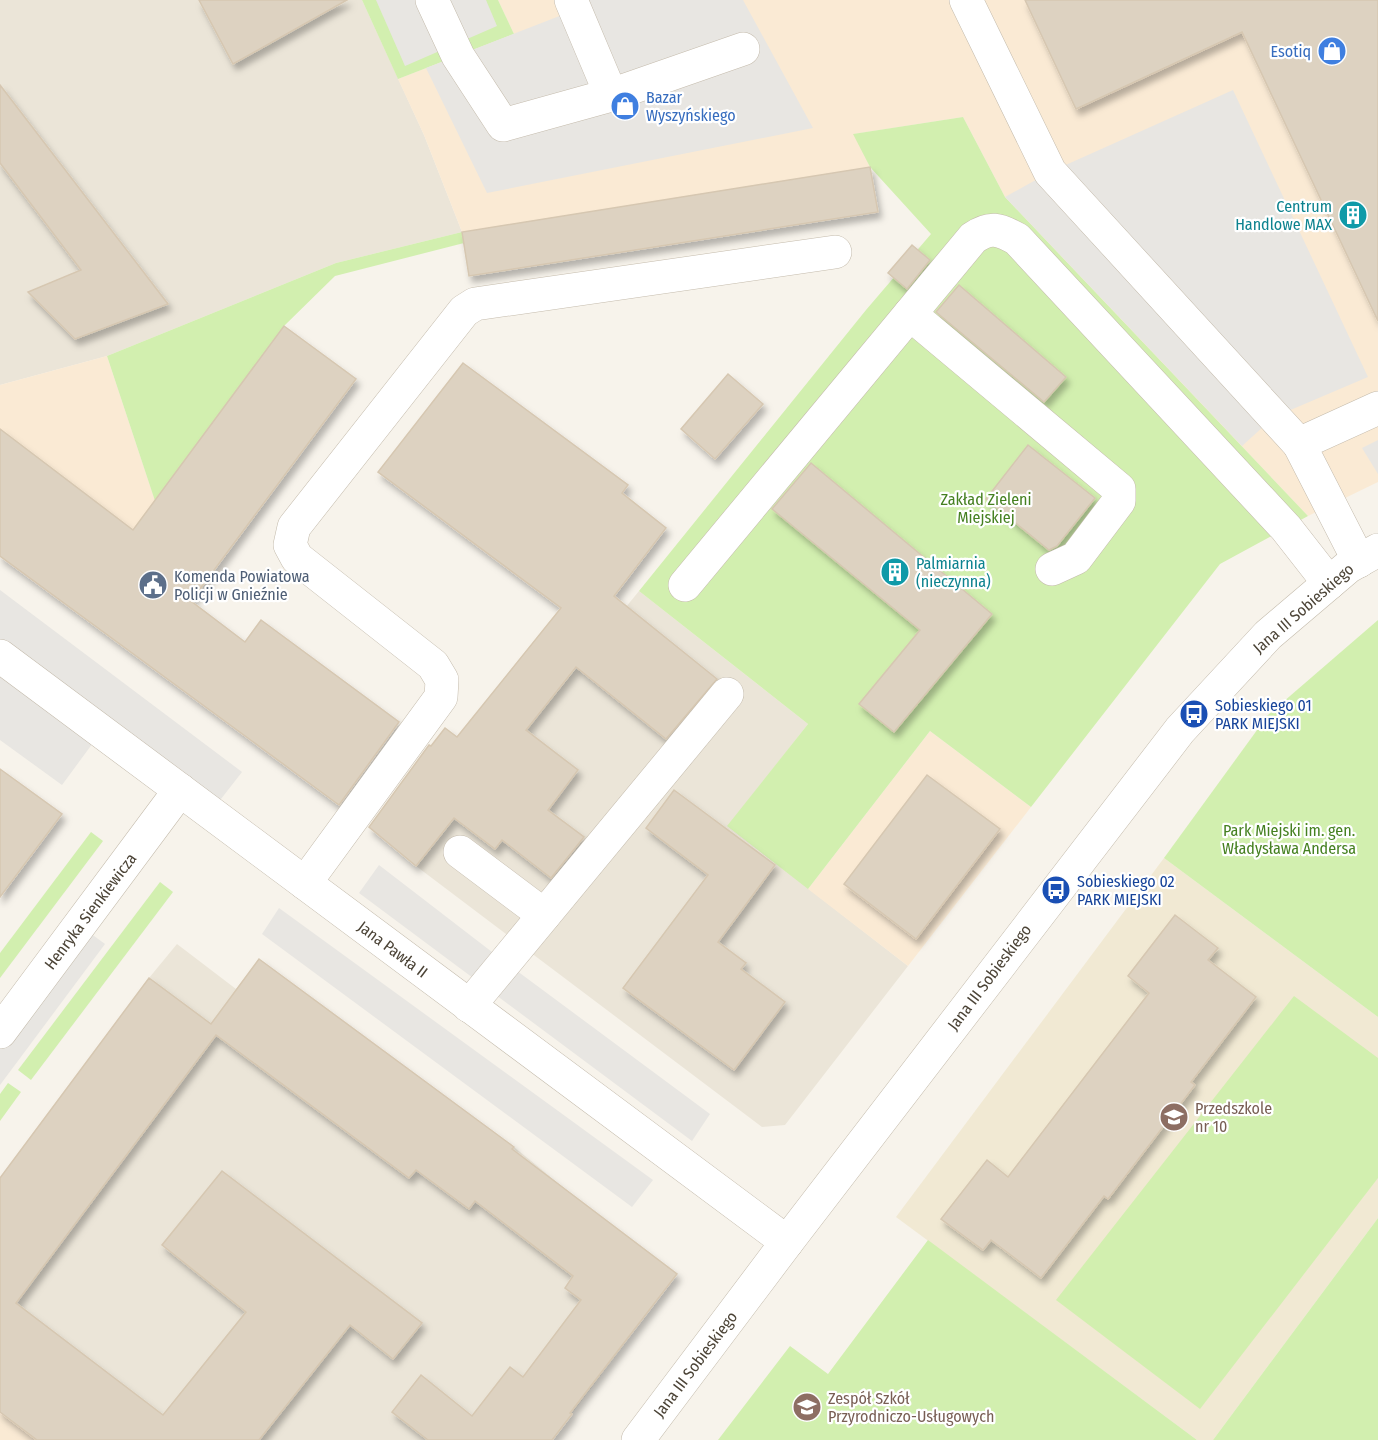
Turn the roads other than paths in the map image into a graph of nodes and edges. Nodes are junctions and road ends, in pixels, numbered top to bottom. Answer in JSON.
{"nodes":[{"id":1,"x":432,"y":0,"type":"edge"},
{"id":2,"x":571,"y":0,"type":"edge"},
{"id":3,"x":966,"y":0,"type":"edge"},
{"id":4,"x":743,"y":49,"type":"dead end"},
{"id":5,"x":611,"y":95,"type":"junction"},
{"id":6,"x":835,"y":252,"type":"dead end"},
{"id":7,"x":910,"y":314,"type":"junction"},
{"id":8,"x":1378,"y":408,"type":"edge"},
{"id":9,"x":1299,"y":444,"type":"junction"},
{"id":10,"x":1369,"y":555,"type":"edge"},
{"id":11,"x":1052,"y":569,"type":"dead end"},
{"id":12,"x":1329,"y":583,"type":"junction"},
{"id":13,"x":686,"y":585,"type":"dead end"},
{"id":14,"x":0,"y":656,"type":"edge"},
{"id":15,"x":727,"y":694,"type":"dead end"},
{"id":16,"x":180,"y":790,"type":"junction"},
{"id":17,"x":460,"y":852,"type":"dead end"},
{"id":18,"x":305,"y":883,"type":"junction"},
{"id":19,"x":544,"y":915,"type":"junction"},
{"id":20,"x":469,"y":1006,"type":"junction"},
{"id":21,"x":0,"y":1032,"type":"edge"},
{"id":22,"x":787,"y":1242,"type":"junction"},
{"id":23,"x":638,"y":1440,"type":"edge"}],
"edges":[{"from":1,"to":5,"type":"street"},
{"from":2,"to":5,"type":"street"},
{"from":3,"to":9,"type":"street"},
{"from":4,"to":5,"type":"street"},
{"from":6,"to":18,"type":"street"},
{"from":7,"to":11,"type":"street"},
{"from":7,"to":12,"type":"street"},
{"from":7,"to":13,"type":"street"},
{"from":8,"to":9,"type":"street"},
{"from":9,"to":10,"type":"street"},
{"from":10,"to":12,"type":"street","name":"Jana III Sobieskiego"},
{"from":12,"to":22,"type":"street","name":"Jana III Sobieskiego"},
{"from":14,"to":16,"type":"street","name":"Jana Pawła II"},
{"from":15,"to":19,"type":"street"},
{"from":16,"to":18,"type":"street","name":"Jana Pawła II"},
{"from":16,"to":21,"type":"street","name":"Henryka Sienkiewicza"},
{"from":17,"to":19,"type":"street"},
{"from":18,"to":20,"type":"street","name":"Jana Pawła II"},
{"from":19,"to":20,"type":"street"},
{"from":20,"to":22,"type":"street","name":"Jana Pawła II"},
{"from":22,"to":23,"type":"street","name":"Jana III Sobieskiego"}]}
